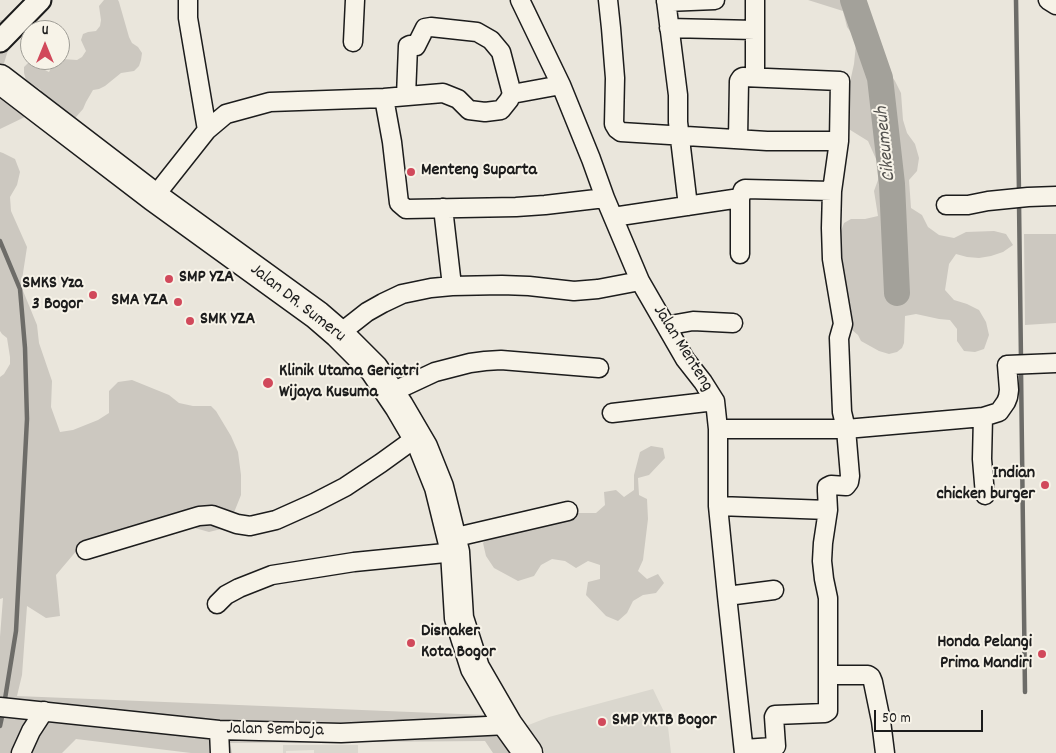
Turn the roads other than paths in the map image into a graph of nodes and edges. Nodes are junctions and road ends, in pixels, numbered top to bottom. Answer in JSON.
{"nodes":[{"id":1,"x":40,"y":0,"type":"edge"},
{"id":2,"x":188,"y":0,"type":"edge"},
{"id":3,"x":355,"y":0,"type":"edge"},
{"id":4,"x":520,"y":0,"type":"edge"},
{"id":5,"x":608,"y":0,"type":"edge"},
{"id":6,"x":715,"y":0,"type":"edge"},
{"id":7,"x":755,"y":0,"type":"edge"},
{"id":8,"x":1048,"y":0,"type":"edge"},
{"id":9,"x":666,"y":1,"type":"edge"},
{"id":10,"x":1056,"y":5,"type":"edge"},
{"id":11,"x":669,"y":28,"type":"junction"},
{"id":12,"x":755,"y":30,"type":"junction"},
{"id":13,"x":0,"y":41,"type":"edge"},
{"id":14,"x":353,"y":42,"type":"dead end"},
{"id":15,"x":755,"y":77,"type":"junction"},
{"id":16,"x":0,"y":79,"type":"edge"},
{"id":17,"x":561,"y":85,"type":"junction"},
{"id":18,"x":512,"y":94,"type":"junction"},
{"id":19,"x":406,"y":96,"type":"junction"},
{"id":20,"x":384,"y":98,"type":"junction"},
{"id":21,"x":206,"y":130,"type":"junction"},
{"id":22,"x":679,"y":135,"type":"junction"},
{"id":23,"x":738,"y":139,"type":"junction"},
{"id":24,"x":839,"y":141,"type":"junction"},
{"id":25,"x":832,"y":191,"type":"junction"},
{"id":26,"x":1056,"y":196,"type":"edge"},
{"id":27,"x":154,"y":197,"type":"junction"},
{"id":28,"x":605,"y":198,"type":"junction"},
{"id":29,"x":740,"y":198,"type":"junction"},
{"id":30,"x":946,"y":204,"type":"dead end"},
{"id":31,"x":688,"y":206,"type":"junction"},
{"id":32,"x":444,"y":208,"type":"junction"},
{"id":33,"x":614,"y":217,"type":"junction"},
{"id":34,"x":740,"y":254,"type":"dead end"},
{"id":35,"x":640,"y":282,"type":"junction"},
{"id":36,"x":452,"y":286,"type":"junction"},
{"id":37,"x":733,"y":324,"type":"dead end"},
{"id":38,"x":667,"y":328,"type":"junction"},
{"id":39,"x":339,"y":334,"type":"junction"},
{"id":40,"x":1056,"y":363,"type":"edge"},
{"id":41,"x":599,"y":368,"type":"dead end"},
{"id":42,"x":390,"y":393,"type":"junction"},
{"id":43,"x":715,"y":401,"type":"junction"},
{"id":44,"x":612,"y":413,"type":"dead end"},
{"id":45,"x":983,"y":417,"type":"junction"},
{"id":46,"x":718,"y":430,"type":"junction"},
{"id":47,"x":846,"y":430,"type":"junction"},
{"id":48,"x":417,"y":437,"type":"junction"},
{"id":49,"x":985,"y":495,"type":"dead end"},
{"id":50,"x":718,"y":506,"type":"junction"},
{"id":51,"x":828,"y":510,"type":"junction"},
{"id":52,"x":568,"y":511,"type":"dead end"},
{"id":53,"x":453,"y":545,"type":"junction"},
{"id":54,"x":86,"y":550,"type":"dead end"},
{"id":55,"x":774,"y":590,"type":"dead end"},
{"id":56,"x":727,"y":596,"type":"junction"},
{"id":57,"x":217,"y":604,"type":"dead end"},
{"id":58,"x":828,"y":675,"type":"junction"},
{"id":59,"x":0,"y":707,"type":"edge"},
{"id":60,"x":35,"y":710,"type":"junction"},
{"id":61,"x":508,"y":725,"type":"junction"},
{"id":62,"x":219,"y":730,"type":"junction"},
{"id":63,"x":744,"y":751,"type":"edge"},
{"id":64,"x":21,"y":753,"type":"edge"},
{"id":65,"x":220,"y":753,"type":"edge"},
{"id":66,"x":528,"y":753,"type":"edge"},
{"id":67,"x":885,"y":753,"type":"edge"}],
"edges":[{"from":1,"to":13,"type":"street"},
{"from":2,"to":21,"type":"street"},
{"from":3,"to":14,"type":"street"},
{"from":4,"to":17,"type":"street","name":"Jalan Menteng"},
{"from":5,"to":22,"type":"street"},
{"from":6,"to":9,"type":"street"},
{"from":7,"to":12,"type":"street"},
{"from":8,"to":10,"type":"street"},
{"from":9,"to":11,"type":"street"},
{"from":11,"to":12,"type":"street"},
{"from":11,"to":22,"type":"street"},
{"from":12,"to":15,"type":"street"},
{"from":15,"to":23,"type":"street"},
{"from":15,"to":24,"type":"street"},
{"from":16,"to":27,"type":"main road","name":"Jalan DR. Sumeru"},
{"from":17,"to":18,"type":"street"},
{"from":17,"to":28,"type":"street","name":"Jalan Menteng"},
{"from":18,"to":19,"type":"street"},
{"from":18,"to":19,"type":"street"},
{"from":19,"to":20,"type":"street"},
{"from":20,"to":21,"type":"street"},
{"from":20,"to":32,"type":"street"},
{"from":21,"to":27,"type":"street"},
{"from":22,"to":23,"type":"street"},
{"from":22,"to":31,"type":"street"},
{"from":23,"to":24,"type":"street"},
{"from":24,"to":25,"type":"street"},
{"from":25,"to":29,"type":"street"},
{"from":25,"to":47,"type":"street"},
{"from":26,"to":30,"type":"street"},
{"from":27,"to":39,"type":"main road","name":"Jalan DR. Sumeru"},
{"from":28,"to":32,"type":"street"},
{"from":28,"to":33,"type":"street","name":"Jalan Menteng"},
{"from":29,"to":31,"type":"street"},
{"from":29,"to":34,"type":"street"},
{"from":31,"to":33,"type":"street"},
{"from":32,"to":36,"type":"street"},
{"from":33,"to":35,"type":"street","name":"Jalan Menteng"},
{"from":35,"to":36,"type":"street"},
{"from":35,"to":38,"type":"street","name":"Jalan Menteng"},
{"from":36,"to":39,"type":"street"},
{"from":37,"to":38,"type":"street"},
{"from":38,"to":43,"type":"street","name":"Jalan Menteng"},
{"from":39,"to":42,"type":"main road","name":"Jalan DR. Sumeru"},
{"from":40,"to":45,"type":"street"},
{"from":41,"to":42,"type":"street"},
{"from":42,"to":48,"type":"main road","name":"Jalan DR. Sumeru"},
{"from":43,"to":44,"type":"street"},
{"from":43,"to":46,"type":"street","name":"Jalan Menteng"},
{"from":45,"to":47,"type":"street"},
{"from":45,"to":49,"type":"street"},
{"from":46,"to":47,"type":"street"},
{"from":46,"to":50,"type":"street","name":"Jalan Menteng"},
{"from":47,"to":51,"type":"street"},
{"from":48,"to":53,"type":"main road","name":"Jalan DR. Sumeru"},
{"from":48,"to":54,"type":"street"},
{"from":50,"to":51,"type":"street"},
{"from":50,"to":56,"type":"street","name":"Jalan Menteng"},
{"from":51,"to":58,"type":"street"},
{"from":52,"to":53,"type":"street"},
{"from":53,"to":57,"type":"street"},
{"from":53,"to":61,"type":"main road","name":"Jalan DR. Sumeru"},
{"from":55,"to":56,"type":"street"},
{"from":56,"to":63,"type":"street","name":"Jalan Menteng"},
{"from":58,"to":63,"type":"street"},
{"from":58,"to":67,"type":"street"},
{"from":59,"to":60,"type":"street","name":"Jalan Semboja"},
{"from":60,"to":62,"type":"street","name":"Jalan Semboja"},
{"from":60,"to":64,"type":"street"},
{"from":61,"to":62,"type":"street","name":"Jalan Semboja"},
{"from":61,"to":66,"type":"main road","name":"Jalan DR. Sumeru"},
{"from":62,"to":65,"type":"street"}]}
